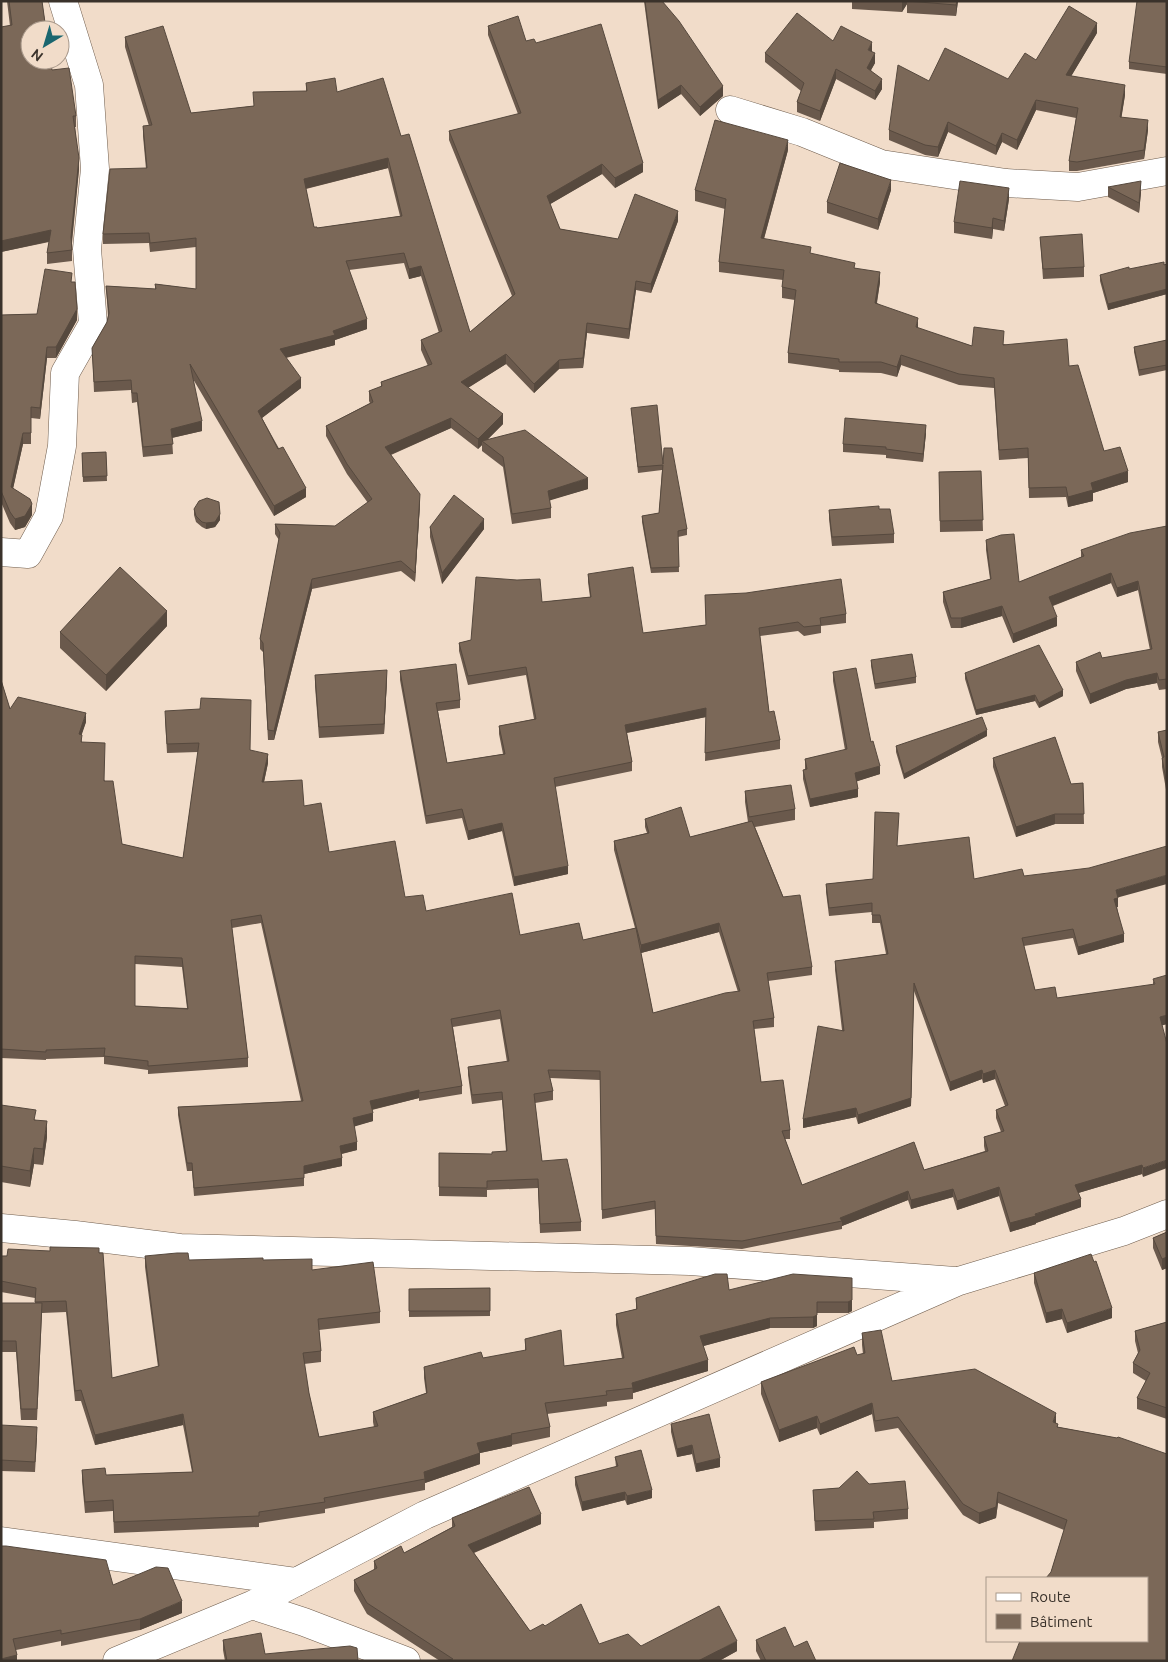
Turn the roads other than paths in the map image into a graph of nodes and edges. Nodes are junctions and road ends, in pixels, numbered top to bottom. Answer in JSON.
{"nodes":[{"id":1,"x":63,"y":1,"type":"edge"},
{"id":2,"x":730,"y":110,"type":"dead end"},
{"id":3,"x":1167,"y":171,"type":"edge"},
{"id":4,"x":1,"y":552,"type":"edge"},
{"id":5,"x":1167,"y":1214,"type":"edge"},
{"id":6,"x":1,"y":1228,"type":"edge"},
{"id":7,"x":959,"y":1281,"type":"junction"},
{"id":8,"x":1,"y":1541,"type":"edge"},
{"id":9,"x":297,"y":1582,"type":"junction"},
{"id":10,"x":252,"y":1606,"type":"junction"},
{"id":11,"x":170,"y":1651,"type":"edge"},
{"id":12,"x":117,"y":1661,"type":"edge"},
{"id":13,"x":406,"y":1661,"type":"edge"}],
"edges":[{"from":1,"to":4,"type":"street"},
{"from":2,"to":3,"type":"street"},
{"from":5,"to":7,"type":"street"},
{"from":6,"to":7,"type":"street"},
{"from":7,"to":9,"type":"street"},
{"from":8,"to":9,"type":"street"},
{"from":9,"to":10,"type":"street"},
{"from":10,"to":11,"type":"street"},
{"from":10,"to":13,"type":"street"},
{"from":11,"to":12,"type":"street"}]}
